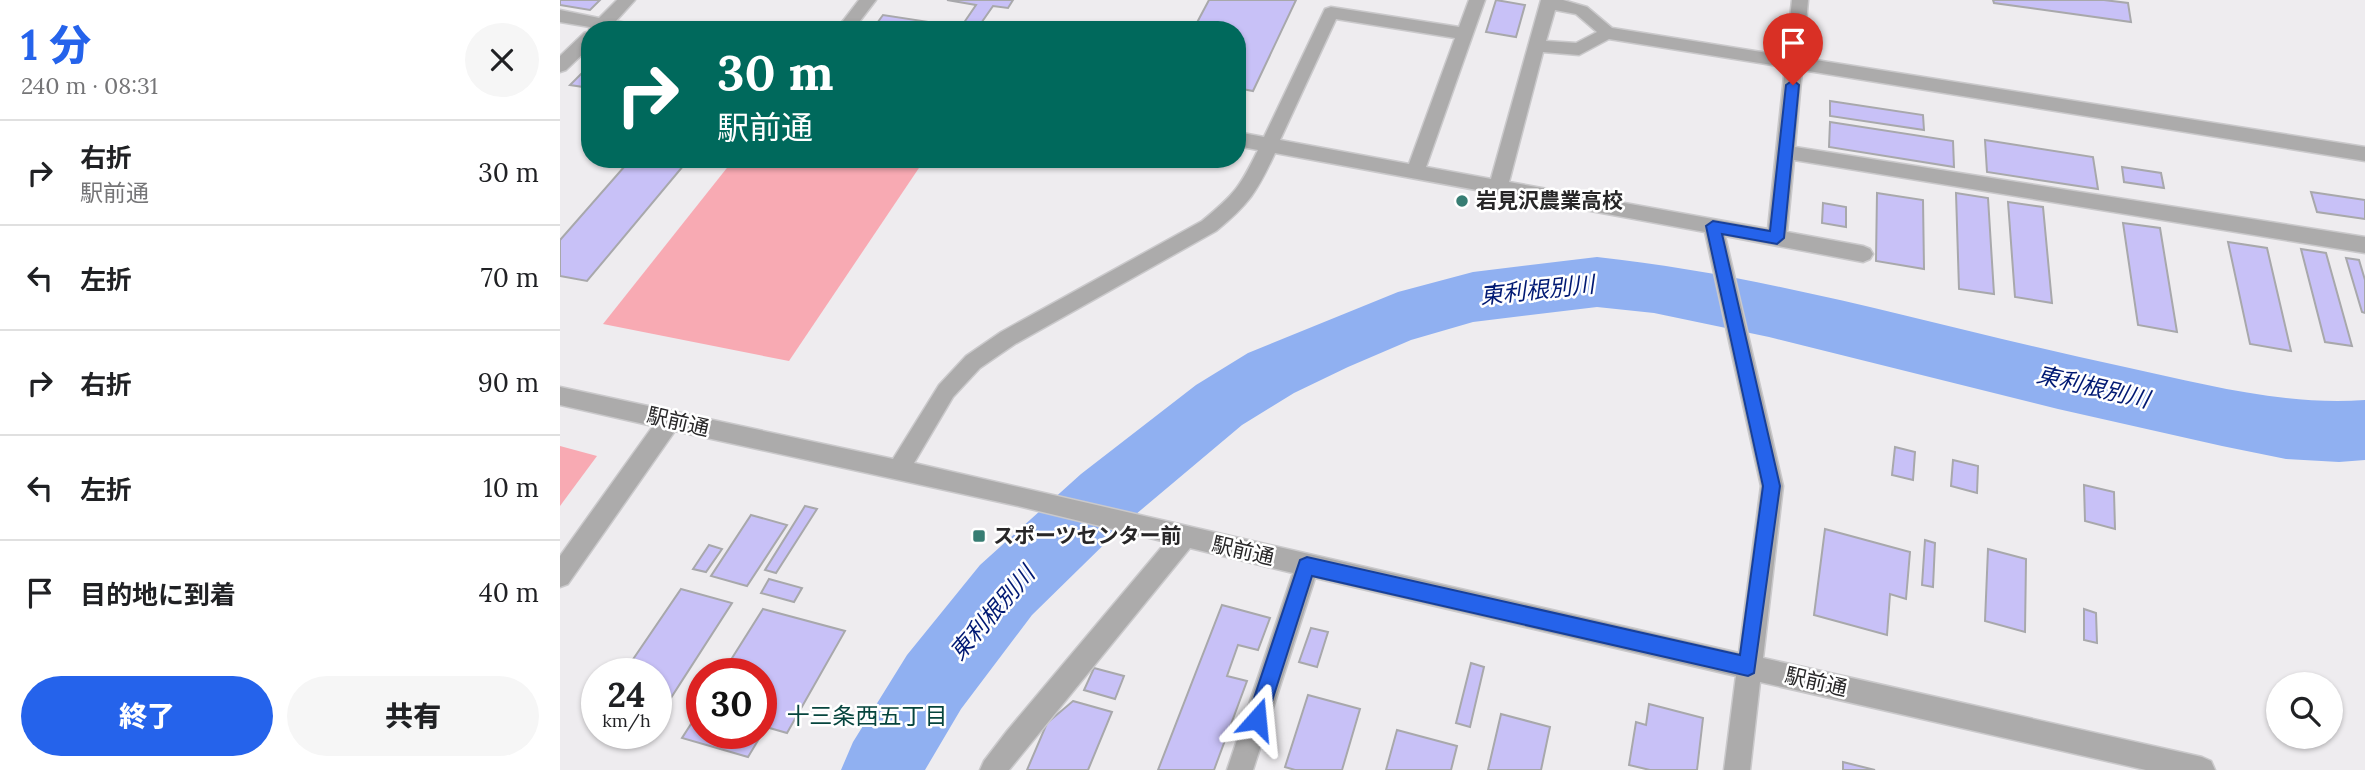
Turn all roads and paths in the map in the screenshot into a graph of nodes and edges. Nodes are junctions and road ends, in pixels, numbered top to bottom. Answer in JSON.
{"nodes":[{"id":1,"x":627,"y":0,"type":"edge"},
{"id":2,"x":868,"y":0,"type":"edge"},
{"id":3,"x":1477,"y":0,"type":"edge"},
{"id":4,"x":1800,"y":0,"type":"edge"},
{"id":5,"x":1549,"y":2,"type":"edge"},
{"id":6,"x":560,"y":16,"type":"edge"},
{"id":7,"x":606,"y":21,"type":"edge"},
{"id":8,"x":851,"y":21,"type":"edge"},
{"id":9,"x":581,"y":22,"type":"edge"},
{"id":10,"x":1608,"y":33,"type":"junction"},
{"id":11,"x":1465,"y":34,"type":"junction"},
{"id":12,"x":581,"y":46,"type":"edge"},
{"id":13,"x":1537,"y":46,"type":"junction"},
{"id":14,"x":1795,"y":63,"type":"junction"},
{"id":15,"x":560,"y":66,"type":"edge"},
{"id":16,"x":1246,"y":141,"type":"edge"},
{"id":17,"x":1271,"y":145,"type":"junction"},
{"id":18,"x":1786,"y":152,"type":"junction"},
{"id":19,"x":2365,"y":154,"type":"edge"},
{"id":20,"x":1415,"y":172,"type":"junction"},
{"id":21,"x":1498,"y":187,"type":"junction"},
{"id":22,"x":1713,"y":226,"type":"junction"},
{"id":23,"x":1777,"y":238,"type":"junction"},
{"id":24,"x":2365,"y":245,"type":"edge"},
{"id":25,"x":1864,"y":254,"type":"dead end"},
{"id":26,"x":560,"y":396,"type":"edge"},
{"id":27,"x":670,"y":420,"type":"junction"},
{"id":28,"x":898,"y":470,"type":"junction"},
{"id":29,"x":1174,"y":534,"type":"junction"},
{"id":30,"x":1307,"y":566,"type":"junction"},
{"id":31,"x":560,"y":576,"type":"edge"},
{"id":32,"x":1748,"y":666,"type":"junction"},
{"id":33,"x":993,"y":770,"type":"edge"},
{"id":34,"x":1240,"y":770,"type":"edge"},
{"id":35,"x":1737,"y":770,"type":"edge"},
{"id":36,"x":2202,"y":770,"type":"edge"}],
"edges":[{"from":1,"to":7,"type":"street"},
{"from":2,"to":8,"type":"street"},
{"from":3,"to":11,"type":"street"},
{"from":4,"to":14,"type":"street"},
{"from":5,"to":10,"type":"street"},
{"from":5,"to":13,"type":"street"},
{"from":6,"to":9,"type":"street"},
{"from":10,"to":13,"type":"street"},
{"from":10,"to":14,"type":"street"},
{"from":11,"to":17,"type":"street"},
{"from":11,"to":20,"type":"street"},
{"from":12,"to":15,"type":"street"},
{"from":13,"to":21,"type":"street"},
{"from":14,"to":18,"type":"street"},
{"from":14,"to":19,"type":"street"},
{"from":16,"to":17,"type":"street"},
{"from":17,"to":20,"type":"street"},
{"from":17,"to":28,"type":"street"},
{"from":18,"to":23,"type":"street"},
{"from":18,"to":24,"type":"street"},
{"from":20,"to":21,"type":"street"},
{"from":21,"to":22,"type":"street"},
{"from":22,"to":23,"type":"street"},
{"from":22,"to":32,"type":"street"},
{"from":23,"to":25,"type":"street"},
{"from":26,"to":27,"type":"street","name":"駅前通"},
{"from":27,"to":28,"type":"street","name":"駅前通"},
{"from":27,"to":31,"type":"street"},
{"from":28,"to":29,"type":"street","name":"駅前通"},
{"from":29,"to":30,"type":"street","name":"駅前通"},
{"from":29,"to":33,"type":"street"},
{"from":30,"to":32,"type":"street","name":"駅前通"},
{"from":30,"to":34,"type":"street"},
{"from":32,"to":35,"type":"street"},
{"from":32,"to":36,"type":"street","name":"駅前通"}]}
